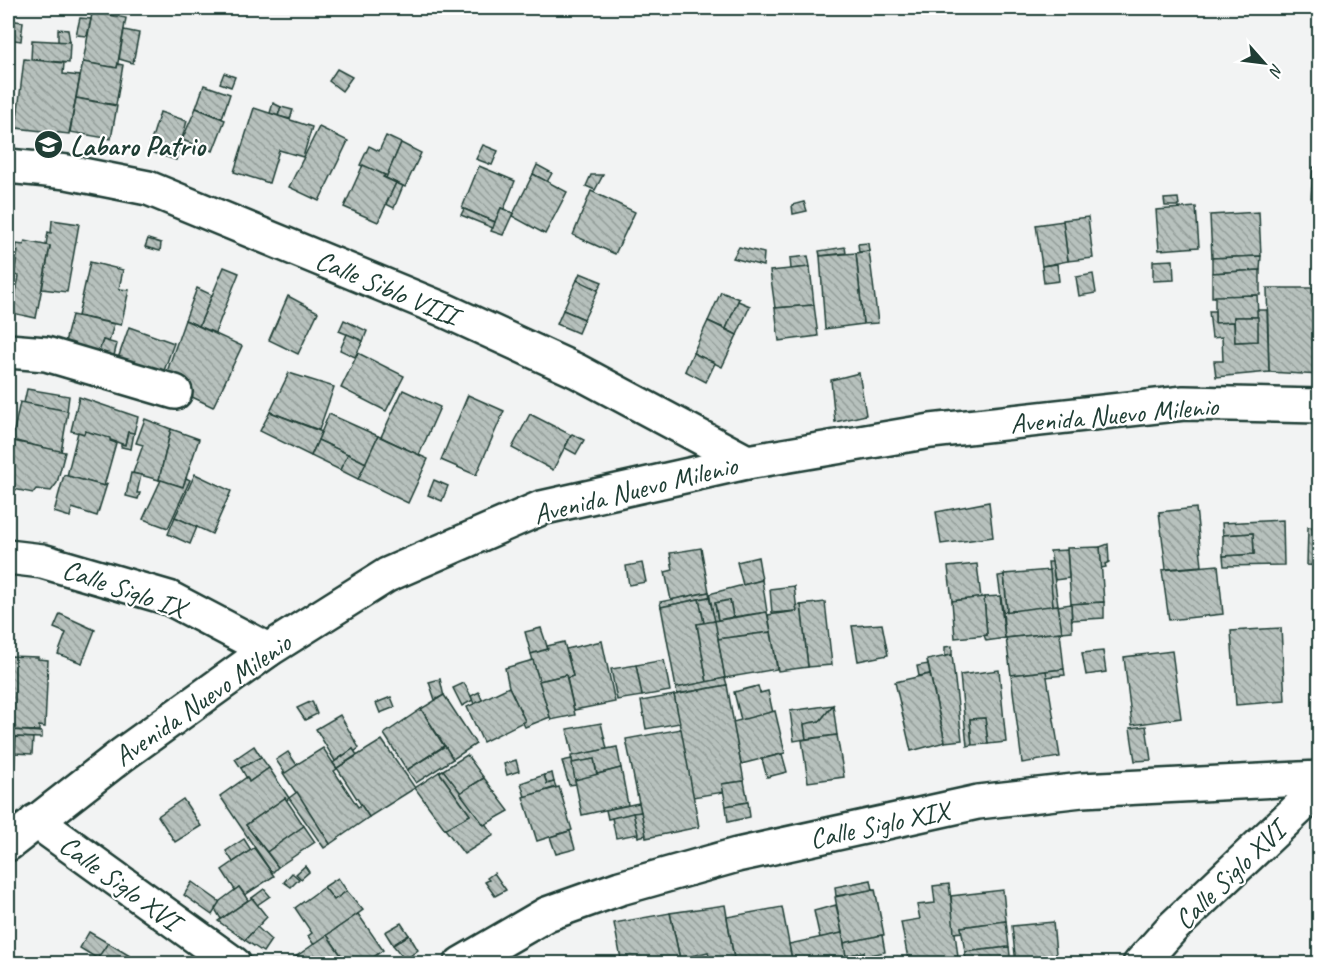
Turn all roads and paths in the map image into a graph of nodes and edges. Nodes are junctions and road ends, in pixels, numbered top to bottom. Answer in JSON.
{"nodes":[{"id":1,"x":8,"y":166,"type":"edge"},
{"id":2,"x":8,"y":351,"type":"edge"},
{"id":3,"x":175,"y":392,"type":"dead end"},
{"id":4,"x":1320,"y":406,"type":"edge"},
{"id":5,"x":747,"y":462,"type":"junction"},
{"id":6,"x":8,"y":557,"type":"edge"},
{"id":7,"x":268,"y":650,"type":"junction"},
{"id":8,"x":1320,"y":778,"type":"edge"},
{"id":9,"x":1320,"y":788,"type":"edge"},
{"id":10,"x":36,"y":821,"type":"junction"},
{"id":11,"x":8,"y":844,"type":"edge"},
{"id":12,"x":234,"y":963,"type":"edge"},
{"id":13,"x":461,"y":963,"type":"edge"},
{"id":14,"x":1140,"y":963,"type":"edge"}],
"edges":[{"from":1,"to":5,"type":"street","name":"Calle Siblo VIII"},
{"from":2,"to":3,"type":"street"},
{"from":4,"to":5,"type":"street","name":"Avenida Nuevo Milenio"},
{"from":5,"to":7,"type":"street","name":"Avenida Nuevo Milenio"},
{"from":6,"to":7,"type":"street","name":"Calle Siglo IX"},
{"from":7,"to":10,"type":"street","name":"Avenida Nuevo Milenio"},
{"from":8,"to":13,"type":"street","name":"Calle Siglo XIX"},
{"from":9,"to":14,"type":"street","name":"Calle Siglo XVI"},
{"from":10,"to":11,"type":"street","name":"Avenida Nuevo Milenio"},
{"from":10,"to":12,"type":"street","name":"Calle Siglo XVI"}]}
